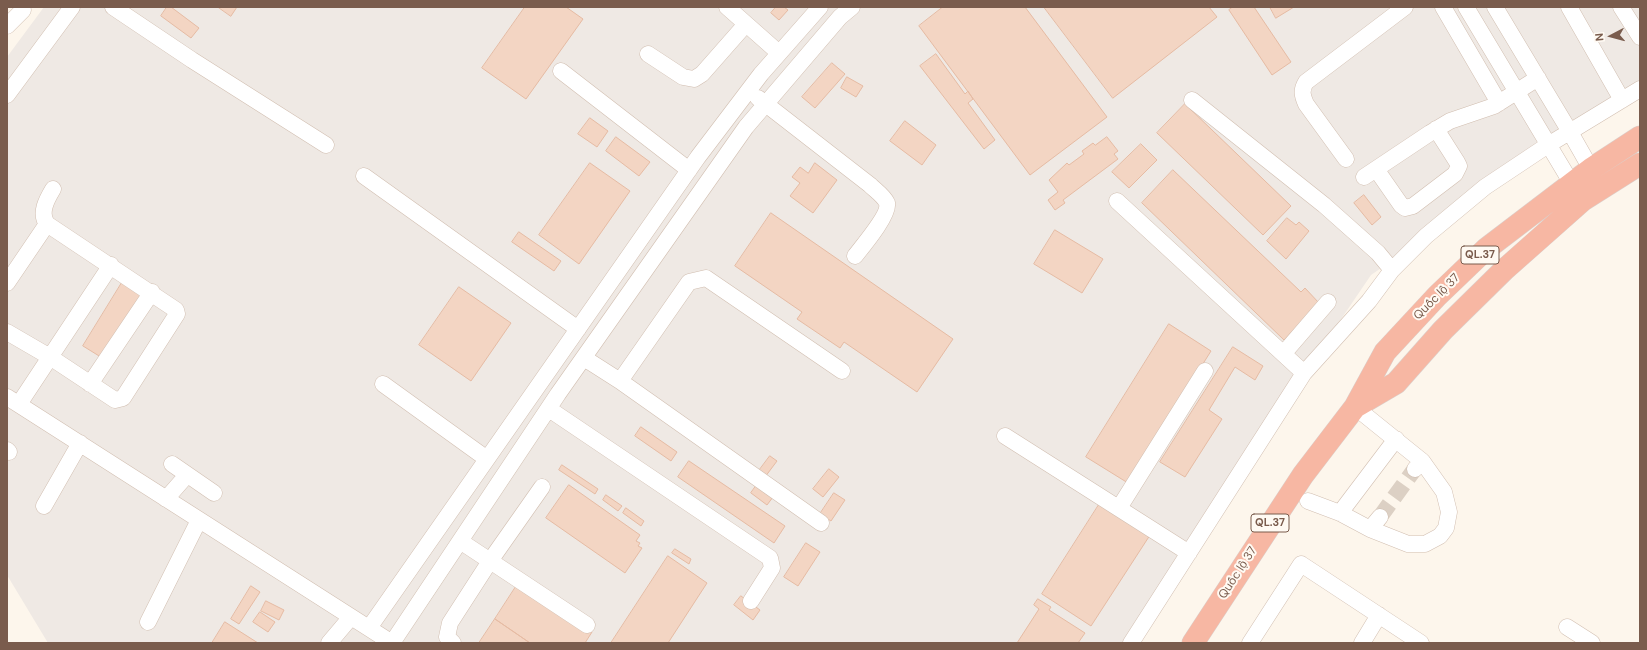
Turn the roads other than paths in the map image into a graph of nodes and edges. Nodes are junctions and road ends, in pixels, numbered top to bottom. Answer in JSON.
{"nodes":[{"id":1,"x":72,"y":7,"type":"edge"},
{"id":2,"x":113,"y":7,"type":"edge"},
{"id":3,"x":727,"y":7,"type":"edge"},
{"id":4,"x":820,"y":7,"type":"edge"},
{"id":5,"x":852,"y":7,"type":"edge"},
{"id":6,"x":1405,"y":7,"type":"edge"},
{"id":7,"x":1443,"y":7,"type":"edge"},
{"id":8,"x":1466,"y":7,"type":"edge"},
{"id":9,"x":1495,"y":7,"type":"edge"},
{"id":10,"x":1569,"y":7,"type":"edge"},
{"id":11,"x":1621,"y":7,"type":"edge"},
{"id":12,"x":23,"y":10,"type":"dead end"},
{"id":13,"x":746,"y":24,"type":"junction"},
{"id":14,"x":7,"y":26,"type":"edge"},
{"id":15,"x":1640,"y":38,"type":"edge"},
{"id":16,"x":779,"y":53,"type":"junction"},
{"id":17,"x":648,"y":54,"type":"dead end"},
{"id":18,"x":561,"y":71,"type":"dead end"},
{"id":19,"x":1538,"y":78,"type":"junction"},
{"id":20,"x":1640,"y":89,"type":"edge"},
{"id":21,"x":748,"y":90,"type":"junction"},
{"id":22,"x":1518,"y":91,"type":"junction"},
{"id":23,"x":7,"y":95,"type":"edge"},
{"id":24,"x":1192,"y":100,"type":"dead end"},
{"id":25,"x":1622,"y":100,"type":"junction"},
{"id":26,"x":1499,"y":103,"type":"junction"},
{"id":27,"x":766,"y":104,"type":"junction"},
{"id":28,"x":1436,"y":129,"type":"junction"},
{"id":29,"x":1570,"y":132,"type":"junction"},
{"id":30,"x":1640,"y":137,"type":"edge"},
{"id":31,"x":326,"y":145,"type":"dead end"},
{"id":32,"x":1548,"y":145,"type":"junction"},
{"id":33,"x":1346,"y":158,"type":"dead end"},
{"id":34,"x":1640,"y":164,"type":"edge"},
{"id":35,"x":1591,"y":169,"type":"junction"},
{"id":36,"x":689,"y":170,"type":"junction"},
{"id":37,"x":364,"y":176,"type":"dead end"},
{"id":38,"x":1603,"y":187,"type":"junction"},
{"id":39,"x":53,"y":189,"type":"dead end"},
{"id":40,"x":1577,"y":192,"type":"junction"},
{"id":41,"x":1117,"y":201,"type":"dead end"},
{"id":42,"x":47,"y":224,"type":"junction"},
{"id":43,"x":855,"y":256,"type":"dead end"},
{"id":44,"x":111,"y":265,"type":"junction"},
{"id":45,"x":1392,"y":270,"type":"junction"},
{"id":46,"x":7,"y":283,"type":"edge"},
{"id":47,"x":152,"y":292,"type":"junction"},
{"id":48,"x":1328,"y":302,"type":"dead end"},
{"id":49,"x":578,"y":329,"type":"junction"},
{"id":50,"x":7,"y":332,"type":"edge"},
{"id":51,"x":1284,"y":353,"type":"junction"},
{"id":52,"x":50,"y":357,"type":"junction"},
{"id":53,"x":584,"y":358,"type":"junction"},
{"id":54,"x":842,"y":371,"type":"dead end"},
{"id":55,"x":1205,"y":372,"type":"dead end"},
{"id":56,"x":1304,"y":373,"type":"junction"},
{"id":57,"x":620,"y":381,"type":"junction"},
{"id":58,"x":90,"y":384,"type":"junction"},
{"id":59,"x":383,"y":384,"type":"dead end"},
{"id":60,"x":13,"y":400,"type":"edge"},
{"id":61,"x":1355,"y":407,"type":"junction"},
{"id":62,"x":549,"y":408,"type":"junction"},
{"id":63,"x":1005,"y":436,"type":"dead end"},
{"id":64,"x":1396,"y":439,"type":"junction"},
{"id":65,"x":80,"y":443,"type":"junction"},
{"id":66,"x":487,"y":459,"type":"junction"},
{"id":67,"x":172,"y":464,"type":"dead end"},
{"id":68,"x":187,"y":475,"type":"junction"},
{"id":69,"x":542,"y":487,"type":"dead end"},
{"id":70,"x":214,"y":493,"type":"dead end"},
{"id":71,"x":166,"y":499,"type":"junction"},
{"id":72,"x":1308,"y":501,"type":"dead end"},
{"id":73,"x":44,"y":506,"type":"dead end"},
{"id":74,"x":1119,"y":508,"type":"junction"},
{"id":75,"x":1340,"y":513,"type":"junction"},
{"id":76,"x":1380,"y":517,"type":"tunnel mouth"},
{"id":77,"x":199,"y":520,"type":"junction"},
{"id":78,"x":821,"y":523,"type":"dead end"},
{"id":79,"x":1370,"y":529,"type":"junction"},
{"id":80,"x":460,"y":541,"type":"junction"},
{"id":81,"x":1189,"y":553,"type":"junction"},
{"id":82,"x":490,"y":561,"type":"junction"},
{"id":83,"x":752,"y":601,"type":"dead end"},
{"id":84,"x":351,"y":616,"type":"junction"},
{"id":85,"x":1379,"y":616,"type":"junction"},
{"id":86,"x":148,"y":622,"type":"dead end"},
{"id":87,"x":587,"y":625,"type":"dead end"},
{"id":88,"x":1567,"y":627,"type":"dead end"},
{"id":89,"x":369,"y":628,"type":"junction"},
{"id":90,"x":388,"y":642,"type":"edge"},
{"id":91,"x":329,"y":643,"type":"edge"},
{"id":92,"x":453,"y":643,"type":"edge"},
{"id":93,"x":1131,"y":643,"type":"edge"},
{"id":94,"x":1193,"y":643,"type":"edge"},
{"id":95,"x":1250,"y":643,"type":"edge"},
{"id":96,"x":1362,"y":643,"type":"edge"},
{"id":97,"x":1421,"y":643,"type":"edge"},
{"id":98,"x":1592,"y":643,"type":"edge"}],
"edges":[{"from":1,"to":23,"type":"street"},
{"from":2,"to":31,"type":"street"},
{"from":3,"to":13,"type":"street"},
{"from":4,"to":16,"type":"street"},
{"from":5,"to":27,"type":"street"},
{"from":6,"to":33,"type":"street"},
{"from":7,"to":26,"type":"street"},
{"from":8,"to":22,"type":"street"},
{"from":9,"to":19,"type":"street"},
{"from":10,"to":25,"type":"street"},
{"from":11,"to":15,"type":"street"},
{"from":12,"to":14,"type":"street"},
{"from":13,"to":16,"type":"street"},
{"from":13,"to":17,"type":"street"},
{"from":16,"to":21,"type":"street"},
{"from":18,"to":36,"type":"street"},
{"from":19,"to":22,"type":"street"},
{"from":19,"to":29,"type":"street"},
{"from":20,"to":25,"type":"street"},
{"from":21,"to":27,"type":"street"},
{"from":21,"to":36,"type":"street"},
{"from":22,"to":26,"type":"street"},
{"from":22,"to":32,"type":"street"},
{"from":24,"to":45,"type":"street"},
{"from":25,"to":29,"type":"street"},
{"from":26,"to":28,"type":"street"},
{"from":27,"to":43,"type":"street"},
{"from":27,"to":53,"type":"street"},
{"from":28,"to":28,"type":"street"},
{"from":29,"to":32,"type":"street"},
{"from":29,"to":35,"type":"street"},
{"from":30,"to":35,"type":"highway","name":"Quốc lộ 37","number":"QL.37"},
{"from":32,"to":40,"type":"street"},
{"from":32,"to":45,"type":"street"},
{"from":34,"to":38,"type":"highway","name":"Quốc lộ 37","number":"QL.37"},
{"from":35,"to":38,"type":"highway"},
{"from":35,"to":40,"type":"highway","name":"Quốc lộ 37","number":"QL.37"},
{"from":36,"to":49,"type":"street"},
{"from":37,"to":49,"type":"street"},
{"from":38,"to":40,"type":"highway","name":"Quốc lộ 37","number":"QL.37"},
{"from":39,"to":42,"type":"street"},
{"from":40,"to":61,"type":"highway","name":"Quốc lộ 37","number":"QL.37"},
{"from":40,"to":61,"type":"highway","name":"Quốc lộ 37","number":"QL.37"},
{"from":41,"to":51,"type":"street"},
{"from":42,"to":44,"type":"street"},
{"from":42,"to":46,"type":"street"},
{"from":44,"to":47,"type":"street"},
{"from":44,"to":52,"type":"street"},
{"from":45,"to":56,"type":"street"},
{"from":47,"to":58,"type":"street"},
{"from":47,"to":58,"type":"street"},
{"from":48,"to":51,"type":"street"},
{"from":49,"to":66,"type":"street"},
{"from":50,"to":52,"type":"street"},
{"from":51,"to":56,"type":"street"},
{"from":52,"to":58,"type":"street"},
{"from":52,"to":60,"type":"street"},
{"from":53,"to":57,"type":"street"},
{"from":53,"to":62,"type":"street"},
{"from":54,"to":57,"type":"street"},
{"from":55,"to":74,"type":"street"},
{"from":56,"to":81,"type":"street"},
{"from":57,"to":78,"type":"street"},
{"from":59,"to":66,"type":"street"},
{"from":60,"to":65,"type":"street"},
{"from":61,"to":64,"type":"street"},
{"from":61,"to":94,"type":"highway","name":"Quốc lộ 37","number":"QL.37"},
{"from":62,"to":80,"type":"street"},
{"from":62,"to":83,"type":"street"},
{"from":63,"to":74,"type":"street"},
{"from":64,"to":75,"type":"street"},
{"from":64,"to":79,"type":"street"},
{"from":65,"to":71,"type":"street"},
{"from":65,"to":73,"type":"street"},
{"from":66,"to":89,"type":"street"},
{"from":67,"to":68,"type":"street"},
{"from":68,"to":70,"type":"street"},
{"from":68,"to":71,"type":"street"},
{"from":69,"to":82,"type":"street"},
{"from":71,"to":77,"type":"street"},
{"from":72,"to":75,"type":"street"},
{"from":74,"to":81,"type":"street"},
{"from":75,"to":79,"type":"street"},
{"from":76,"to":79,"type":"street"},
{"from":77,"to":84,"type":"street"},
{"from":77,"to":86,"type":"street"},
{"from":80,"to":82,"type":"street"},
{"from":80,"to":90,"type":"street"},
{"from":81,"to":93,"type":"street"},
{"from":82,"to":87,"type":"street"},
{"from":82,"to":92,"type":"street"},
{"from":84,"to":89,"type":"street"},
{"from":84,"to":91,"type":"street"},
{"from":85,"to":95,"type":"street"},
{"from":85,"to":96,"type":"street"},
{"from":85,"to":97,"type":"street"},
{"from":88,"to":98,"type":"street"},
{"from":89,"to":90,"type":"street"}]}
